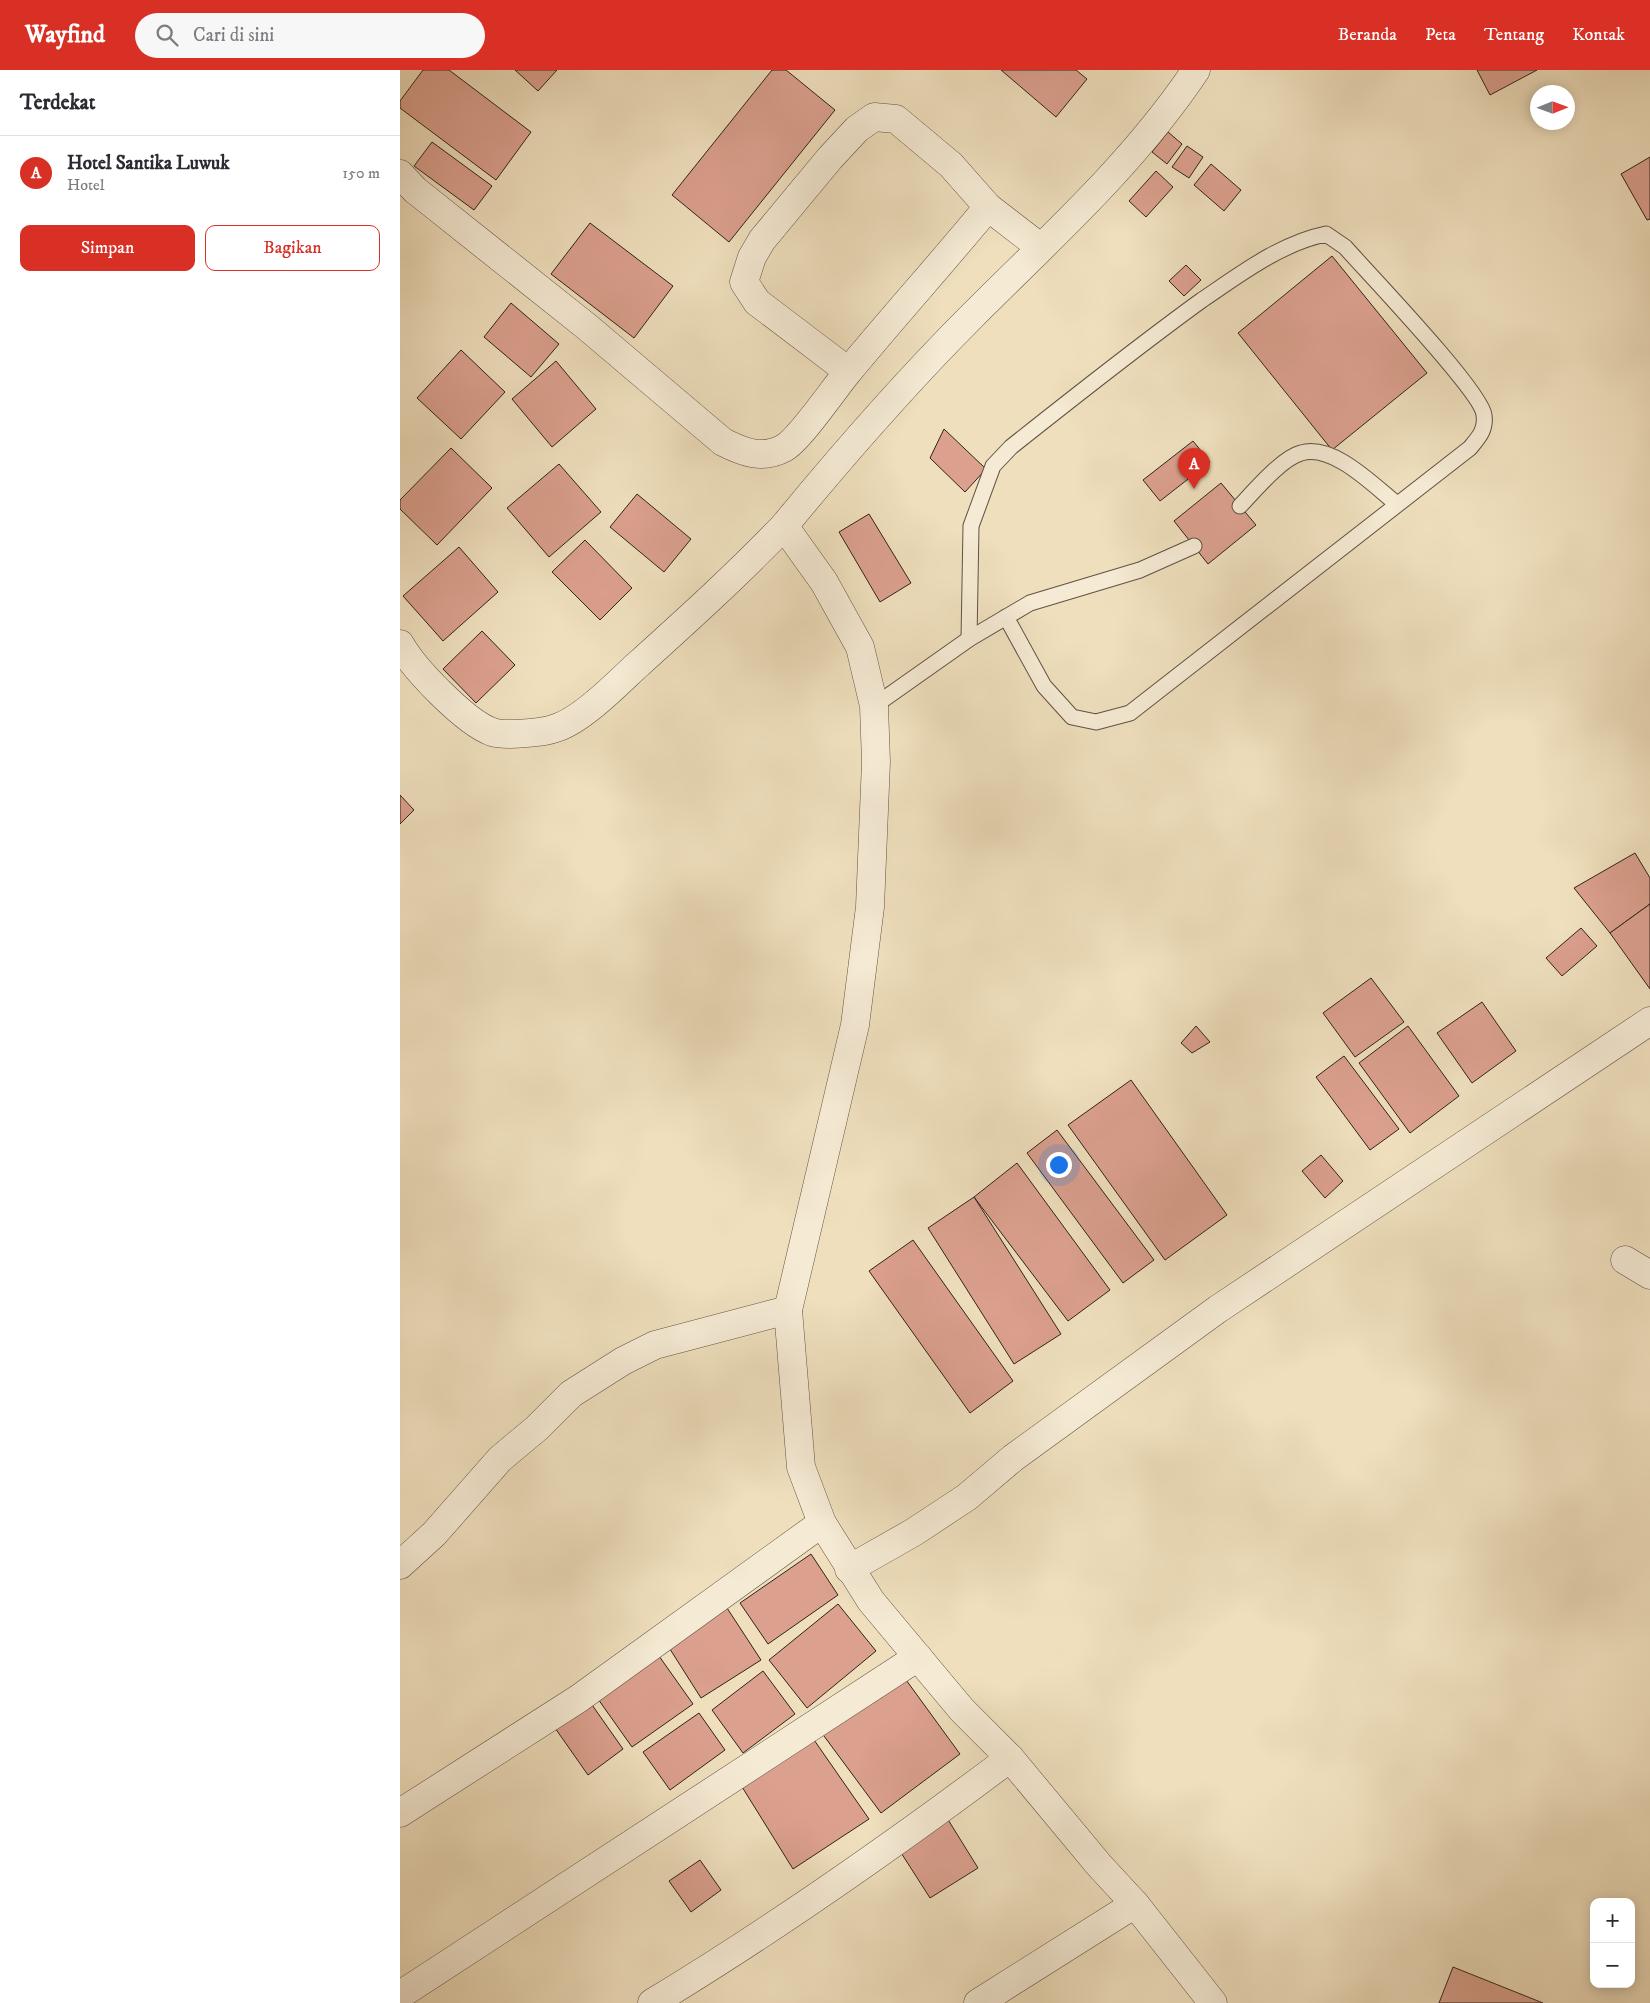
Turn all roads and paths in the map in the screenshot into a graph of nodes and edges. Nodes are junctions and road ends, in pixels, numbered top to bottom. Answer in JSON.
{"nodes":[{"id":1,"x":1196,"y":70,"type":"edge"},
{"id":2,"x":400,"y":174,"type":"edge"},
{"id":3,"x":988,"y":207,"type":"junction"},
{"id":4,"x":1040,"y":247,"type":"junction"},
{"id":5,"x":848,"y":371,"type":"junction"},
{"id":6,"x":1397,"y":504,"type":"junction"},
{"id":7,"x":1240,"y":506,"type":"dead end"},
{"id":8,"x":784,"y":526,"type":"junction"},
{"id":9,"x":1194,"y":546,"type":"dead end"},
{"id":10,"x":1006,"y":617,"type":"junction"},
{"id":11,"x":969,"y":640,"type":"junction"},
{"id":12,"x":402,"y":651,"type":"edge"},
{"id":13,"x":874,"y":706,"type":"junction"},
{"id":14,"x":1650,"y":1021,"type":"edge"},
{"id":15,"x":1625,"y":1260,"type":"dead end"},
{"id":16,"x":1650,"y":1276,"type":"edge"},
{"id":17,"x":788,"y":1310,"type":"junction"},
{"id":18,"x":822,"y":1523,"type":"junction"},
{"id":19,"x":400,"y":1565,"type":"edge"},
{"id":20,"x":849,"y":1569,"type":"junction"},
{"id":21,"x":918,"y":1657,"type":"junction"},
{"id":22,"x":1010,"y":1758,"type":"junction"},
{"id":23,"x":400,"y":1813,"type":"edge"},
{"id":24,"x":1135,"y":1904,"type":"junction"},
{"id":25,"x":400,"y":1995,"type":"edge"},
{"id":26,"x":652,"y":2003,"type":"edge"},
{"id":27,"x":978,"y":2003,"type":"edge"},
{"id":28,"x":1213,"y":2003,"type":"edge"}],
"edges":[{"from":1,"to":4,"type":"street"},
{"from":2,"to":5,"type":"street"},
{"from":3,"to":4,"type":"street"},
{"from":3,"to":5,"type":"street"},
{"from":3,"to":5,"type":"street"},
{"from":4,"to":8,"type":"street"},
{"from":6,"to":7,"type":"lane"},
{"from":6,"to":10,"type":"lane"},
{"from":6,"to":11,"type":"lane"},
{"from":8,"to":12,"type":"street"},
{"from":8,"to":13,"type":"street"},
{"from":9,"to":10,"type":"lane"},
{"from":10,"to":11,"type":"lane"},
{"from":11,"to":13,"type":"lane"},
{"from":13,"to":17,"type":"street"},
{"from":14,"to":20,"type":"street"},
{"from":15,"to":16,"type":"street"},
{"from":17,"to":18,"type":"street"},
{"from":17,"to":19,"type":"street"},
{"from":18,"to":20,"type":"street"},
{"from":18,"to":23,"type":"street"},
{"from":20,"to":21,"type":"street"},
{"from":21,"to":22,"type":"street"},
{"from":21,"to":25,"type":"street"},
{"from":22,"to":24,"type":"street"},
{"from":22,"to":26,"type":"street"},
{"from":24,"to":27,"type":"street"},
{"from":24,"to":28,"type":"street"}]}
